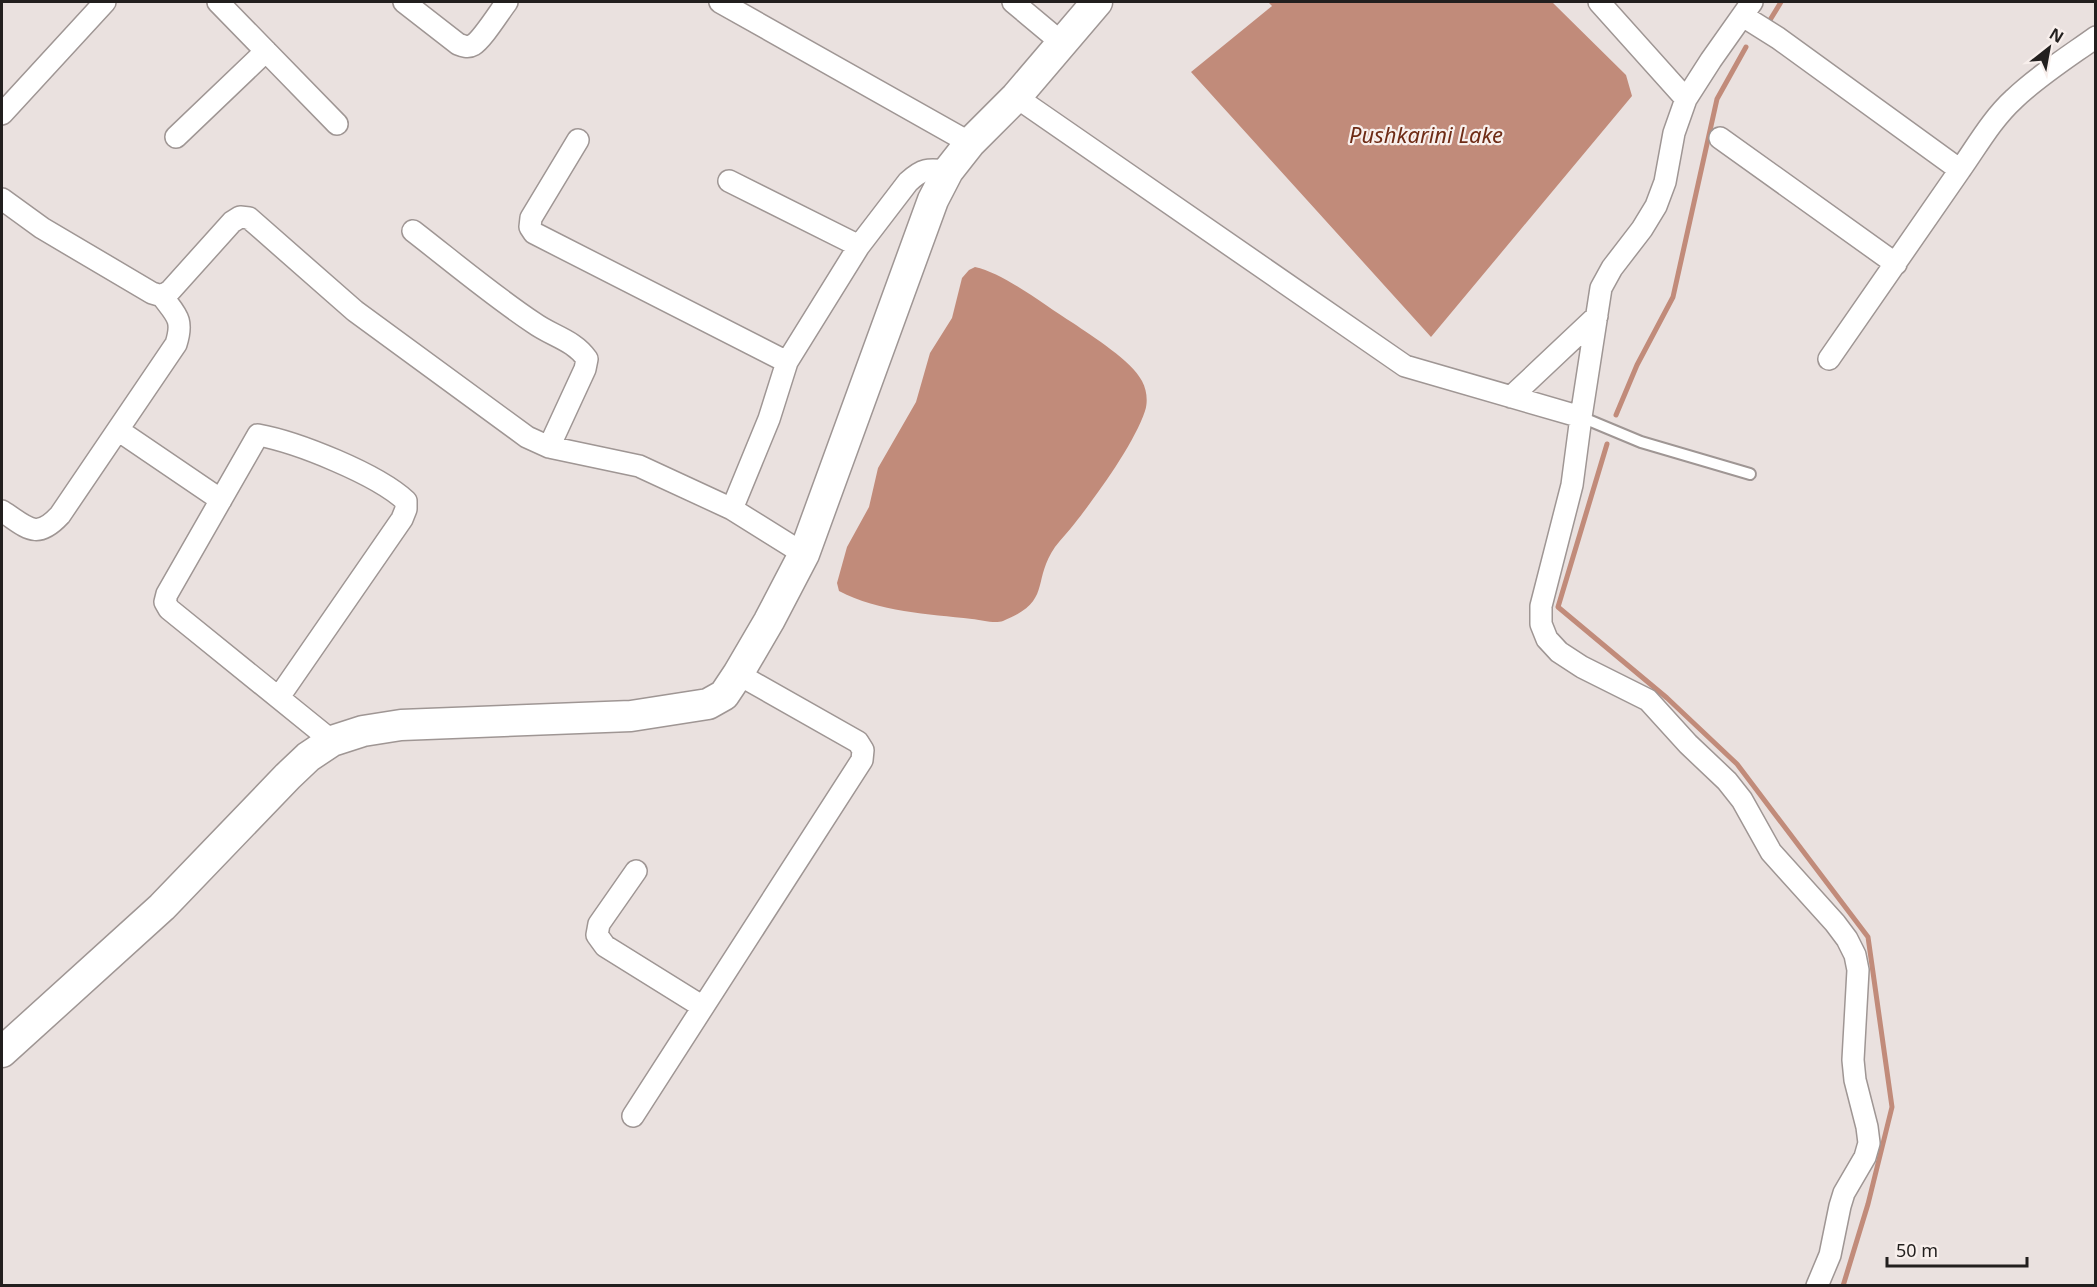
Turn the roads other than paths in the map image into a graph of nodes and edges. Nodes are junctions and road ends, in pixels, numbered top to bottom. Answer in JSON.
{"nodes":[{"id":1,"x":218,"y":2,"type":"edge"},
{"id":2,"x":404,"y":2,"type":"edge"},
{"id":3,"x":507,"y":2,"type":"edge"},
{"id":4,"x":720,"y":2,"type":"edge"},
{"id":5,"x":1013,"y":2,"type":"edge"},
{"id":6,"x":1097,"y":2,"type":"edge"},
{"id":7,"x":1599,"y":2,"type":"edge"},
{"id":8,"x":98,"y":4,"type":"edge"},
{"id":9,"x":1748,"y":9,"type":"edge"},
{"id":10,"x":2096,"y":37,"type":"edge"},
{"id":11,"x":1062,"y":43,"type":"junction"},
{"id":12,"x":266,"y":51,"type":"junction"},
{"id":13,"x":1016,"y":97,"type":"junction"},
{"id":14,"x":1686,"y":99,"type":"junction"},
{"id":15,"x":2,"y":114,"type":"edge"},
{"id":16,"x":337,"y":124,"type":"dead end"},
{"id":17,"x":176,"y":137,"type":"dead end"},
{"id":18,"x":1720,"y":138,"type":"dead end"},
{"id":19,"x":578,"y":140,"type":"dead end"},
{"id":20,"x":970,"y":143,"type":"junction"},
{"id":21,"x":1960,"y":170,"type":"junction"},
{"id":22,"x":948,"y":171,"type":"junction"},
{"id":23,"x":729,"y":181,"type":"dead end"},
{"id":24,"x":2,"y":199,"type":"edge"},
{"id":25,"x":413,"y":231,"type":"dead end"},
{"id":26,"x":859,"y":246,"type":"junction"},
{"id":27,"x":1896,"y":264,"type":"junction"},
{"id":28,"x":162,"y":296,"type":"junction"},
{"id":29,"x":1597,"y":316,"type":"junction"},
{"id":30,"x":1829,"y":359,"type":"dead end"},
{"id":31,"x":787,"y":362,"type":"junction"},
{"id":32,"x":1511,"y":397,"type":"junction"},
{"id":33,"x":1581,"y":417,"type":"junction"},
{"id":34,"x":118,"y":430,"type":"junction"},
{"id":35,"x":549,"y":447,"type":"junction"},
{"id":36,"x":1750,"y":474,"type":"dead end"},
{"id":37,"x":221,"y":500,"type":"junction"},
{"id":38,"x":732,"y":509,"type":"junction"},
{"id":39,"x":2,"y":511,"type":"edge"},
{"id":40,"x":804,"y":554,"type":"junction"},
{"id":41,"x":738,"y":675,"type":"junction"},
{"id":42,"x":279,"y":697,"type":"junction"},
{"id":43,"x":332,"y":741,"type":"junction"},
{"id":44,"x":636,"y":871,"type":"dead end"},
{"id":45,"x":703,"y":1007,"type":"junction"},
{"id":46,"x":2,"y":1052,"type":"edge"},
{"id":47,"x":633,"y":1116,"type":"dead end"},
{"id":48,"x":1817,"y":1286,"type":"edge"}],
"edges":[{"from":1,"to":12,"type":"street"},
{"from":2,"to":3,"type":"street"},
{"from":4,"to":20,"type":"street"},
{"from":5,"to":11,"type":"street"},
{"from":6,"to":11,"type":"main road"},
{"from":7,"to":14,"type":"street"},
{"from":8,"to":15,"type":"street"},
{"from":9,"to":14,"type":"street"},
{"from":9,"to":21,"type":"street"},
{"from":10,"to":21,"type":"street"},
{"from":11,"to":13,"type":"main road"},
{"from":12,"to":16,"type":"street"},
{"from":12,"to":17,"type":"street"},
{"from":13,"to":20,"type":"main road"},
{"from":13,"to":32,"type":"street"},
{"from":14,"to":29,"type":"street"},
{"from":18,"to":27,"type":"street"},
{"from":19,"to":31,"type":"street"},
{"from":20,"to":22,"type":"main road"},
{"from":21,"to":27,"type":"street"},
{"from":22,"to":26,"type":"street"},
{"from":22,"to":40,"type":"main road"},
{"from":23,"to":26,"type":"street"},
{"from":24,"to":28,"type":"street"},
{"from":25,"to":35,"type":"street"},
{"from":26,"to":31,"type":"street"},
{"from":27,"to":30,"type":"street"},
{"from":28,"to":34,"type":"street"},
{"from":28,"to":35,"type":"street"},
{"from":29,"to":32,"type":"street"},
{"from":29,"to":33,"type":"street"},
{"from":31,"to":38,"type":"street"},
{"from":32,"to":33,"type":"street"},
{"from":33,"to":36,"type":"lane"},
{"from":33,"to":48,"type":"street"},
{"from":34,"to":37,"type":"street"},
{"from":34,"to":39,"type":"street"},
{"from":35,"to":38,"type":"street"},
{"from":37,"to":42,"type":"street"},
{"from":37,"to":42,"type":"street"},
{"from":38,"to":40,"type":"street"},
{"from":40,"to":41,"type":"main road"},
{"from":41,"to":43,"type":"main road"},
{"from":41,"to":45,"type":"street"},
{"from":42,"to":43,"type":"street"},
{"from":43,"to":46,"type":"main road"},
{"from":44,"to":45,"type":"street"},
{"from":45,"to":47,"type":"street"}]}
